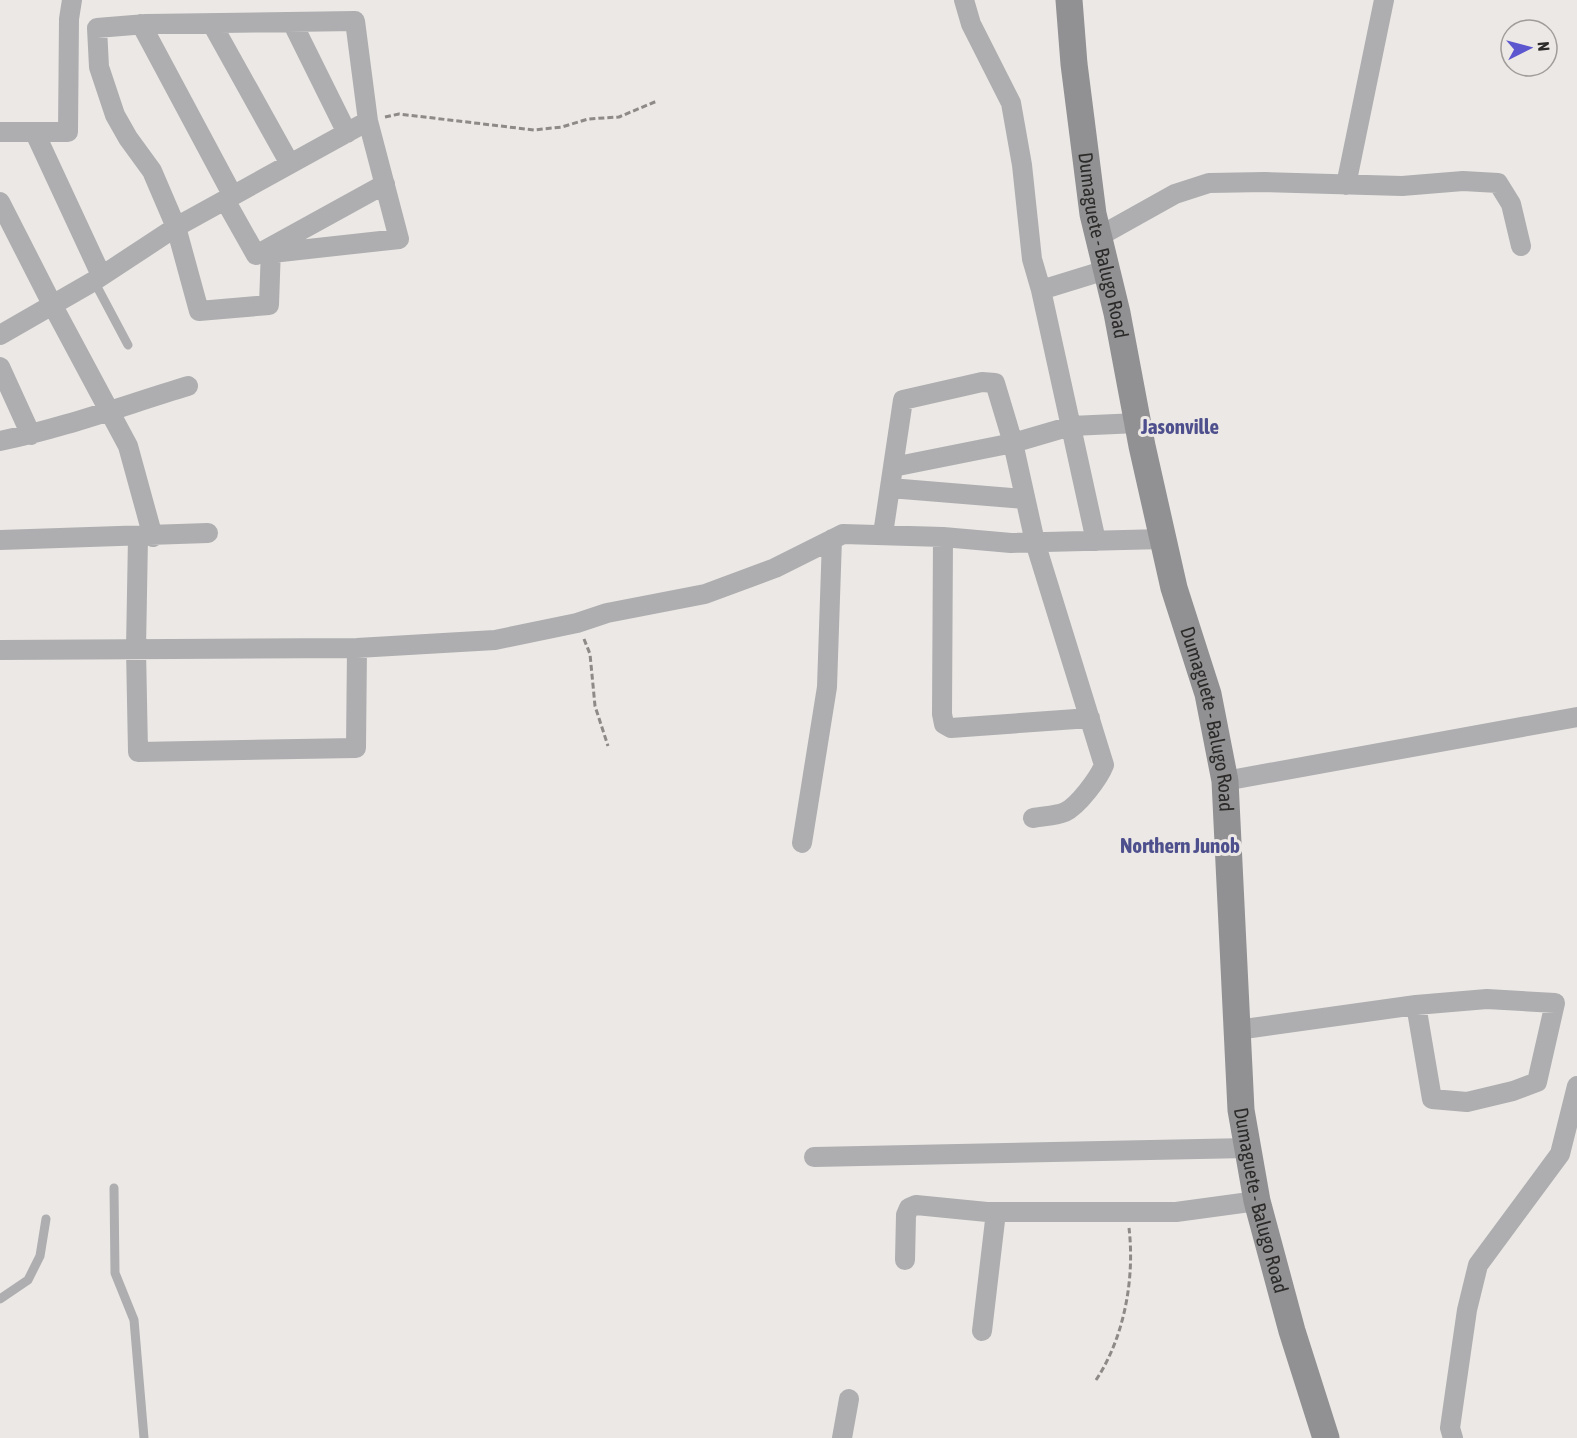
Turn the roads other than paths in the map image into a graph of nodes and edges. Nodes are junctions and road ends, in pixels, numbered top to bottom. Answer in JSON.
{"nodes":[{"id":1,"x":72,"y":0,"type":"edge"},
{"id":2,"x":964,"y":0,"type":"edge"},
{"id":3,"x":1069,"y":0,"type":"edge"},
{"id":4,"x":1384,"y":0,"type":"edge"},
{"id":5,"x":292,"y":22,"type":"junction"},
{"id":6,"x":141,"y":24,"type":"junction"},
{"id":7,"x":212,"y":24,"type":"junction"},
{"id":8,"x":368,"y":121,"type":"junction"},
{"id":9,"x":0,"y":132,"type":"edge"},
{"id":10,"x":35,"y":133,"type":"junction"},
{"id":11,"x":347,"y":133,"type":"junction"},
{"id":12,"x":290,"y":164,"type":"junction"},
{"id":13,"x":385,"y":184,"type":"junction"},
{"id":14,"x":1346,"y":185,"type":"junction"},
{"id":15,"x":229,"y":198,"type":"junction"},
{"id":16,"x":0,"y":202,"type":"edge"},
{"id":17,"x":176,"y":227,"type":"junction"},
{"id":18,"x":1098,"y":237,"type":"junction"},
{"id":19,"x":1521,"y":246,"type":"dead end"},
{"id":20,"x":272,"y":250,"type":"junction"},
{"id":21,"x":1107,"y":270,"type":"junction"},
{"id":22,"x":98,"y":278,"type":"junction"},
{"id":23,"x":1041,"y":290,"type":"junction"},
{"id":24,"x":53,"y":306,"type":"junction"},
{"id":25,"x":0,"y":335,"type":"edge"},
{"id":26,"x":128,"y":345,"type":"dead end"},
{"id":27,"x":0,"y":367,"type":"edge"},
{"id":28,"x":188,"y":386,"type":"dead end"},
{"id":29,"x":109,"y":411,"type":"junction"},
{"id":30,"x":1138,"y":423,"type":"junction"},
{"id":31,"x":1071,"y":426,"type":"junction"},
{"id":32,"x":31,"y":435,"type":"junction"},
{"id":33,"x":0,"y":441,"type":"edge"},
{"id":34,"x":1013,"y":443,"type":"junction"},
{"id":35,"x":893,"y":466,"type":"junction"},
{"id":36,"x":890,"y":488,"type":"junction"},
{"id":37,"x":1025,"y":499,"type":"junction"},
{"id":38,"x":208,"y":533,"type":"dead end"},
{"id":39,"x":883,"y":534,"type":"junction"},
{"id":40,"x":146,"y":537,"type":"junction"},
{"id":41,"x":943,"y":537,"type":"junction"},
{"id":42,"x":832,"y":539,"type":"junction"},
{"id":43,"x":1163,"y":539,"type":"junction"},
{"id":44,"x":0,"y":540,"type":"edge"},
{"id":45,"x":1096,"y":541,"type":"junction"},
{"id":46,"x":1035,"y":542,"type":"junction"},
{"id":47,"x":357,"y":648,"type":"junction"},
{"id":48,"x":136,"y":649,"type":"junction"},
{"id":49,"x":0,"y":651,"type":"edge"},
{"id":50,"x":1577,"y":717,"type":"edge"},
{"id":51,"x":1090,"y":718,"type":"junction"},
{"id":52,"x":1225,"y":781,"type":"junction"},
{"id":53,"x":1033,"y":818,"type":"dead end"},
{"id":54,"x":802,"y":843,"type":"dead end"},
{"id":55,"x":1416,"y":1005,"type":"junction"},
{"id":56,"x":1237,"y":1030,"type":"junction"},
{"id":57,"x":1577,"y":1086,"type":"edge"},
{"id":58,"x":1248,"y":1148,"type":"junction"},
{"id":59,"x":814,"y":1157,"type":"dead end"},
{"id":60,"x":114,"y":1188,"type":"dead end"},
{"id":61,"x":1257,"y":1201,"type":"junction"},
{"id":62,"x":996,"y":1212,"type":"junction"},
{"id":63,"x":46,"y":1219,"type":"dead end"},
{"id":64,"x":905,"y":1260,"type":"dead end"},
{"id":65,"x":0,"y":1299,"type":"edge"},
{"id":66,"x":982,"y":1331,"type":"dead end"},
{"id":67,"x":849,"y":1399,"type":"dead end"},
{"id":68,"x":144,"y":1438,"type":"edge"},
{"id":69,"x":842,"y":1438,"type":"edge"},
{"id":70,"x":1326,"y":1438,"type":"edge"},
{"id":71,"x":1453,"y":1438,"type":"edge"}],
"edges":[{"from":1,"to":10,"type":"street"},
{"from":2,"to":23,"type":"street"},
{"from":3,"to":18,"type":"street","name":"Dumaguete - Balugo Road"},
{"from":4,"to":14,"type":"street"},
{"from":5,"to":7,"type":"street"},
{"from":5,"to":8,"type":"street"},
{"from":5,"to":11,"type":"street"},
{"from":6,"to":7,"type":"street"},
{"from":6,"to":15,"type":"street"},
{"from":6,"to":17,"type":"street"},
{"from":7,"to":12,"type":"street"},
{"from":8,"to":11,"type":"street"},
{"from":8,"to":13,"type":"street"},
{"from":9,"to":10,"type":"street"},
{"from":10,"to":22,"type":"street"},
{"from":11,"to":12,"type":"street"},
{"from":12,"to":15,"type":"street"},
{"from":13,"to":20,"type":"street"},
{"from":13,"to":20,"type":"street"},
{"from":14,"to":18,"type":"street"},
{"from":14,"to":19,"type":"street"},
{"from":15,"to":17,"type":"street"},
{"from":15,"to":20,"type":"street"},
{"from":16,"to":24,"type":"street"},
{"from":17,"to":20,"type":"street"},
{"from":17,"to":22,"type":"street"},
{"from":18,"to":21,"type":"street","name":"Dumaguete - Balugo Road"},
{"from":21,"to":23,"type":"street"},
{"from":21,"to":30,"type":"street","name":"Dumaguete - Balugo Road"},
{"from":22,"to":24,"type":"street"},
{"from":22,"to":26,"type":"lane"},
{"from":23,"to":31,"type":"street"},
{"from":24,"to":25,"type":"street"},
{"from":24,"to":29,"type":"street"},
{"from":27,"to":32,"type":"street"},
{"from":28,"to":29,"type":"street"},
{"from":29,"to":32,"type":"street"},
{"from":29,"to":40,"type":"street"},
{"from":30,"to":31,"type":"street"},
{"from":30,"to":43,"type":"street","name":"Dumaguete - Balugo Road"},
{"from":31,"to":34,"type":"street"},
{"from":31,"to":45,"type":"street"},
{"from":32,"to":33,"type":"street"},
{"from":34,"to":35,"type":"street"},
{"from":34,"to":35,"type":"street"},
{"from":34,"to":37,"type":"street"},
{"from":35,"to":36,"type":"street"},
{"from":36,"to":37,"type":"street"},
{"from":36,"to":39,"type":"street"},
{"from":37,"to":46,"type":"street"},
{"from":38,"to":40,"type":"street"},
{"from":39,"to":41,"type":"street"},
{"from":39,"to":42,"type":"street"},
{"from":40,"to":44,"type":"street"},
{"from":40,"to":48,"type":"street"},
{"from":41,"to":46,"type":"street"},
{"from":41,"to":51,"type":"street"},
{"from":42,"to":47,"type":"street"},
{"from":42,"to":54,"type":"street"},
{"from":43,"to":45,"type":"street"},
{"from":43,"to":52,"type":"street","name":"Dumaguete - Balugo Road"},
{"from":45,"to":46,"type":"street"},
{"from":46,"to":51,"type":"street"},
{"from":47,"to":48,"type":"street"},
{"from":47,"to":48,"type":"street"},
{"from":48,"to":49,"type":"street"},
{"from":50,"to":52,"type":"street"},
{"from":51,"to":53,"type":"street"},
{"from":52,"to":56,"type":"street","name":"Dumaguete - Balugo Road"},
{"from":55,"to":55,"type":"street"},
{"from":55,"to":56,"type":"street"},
{"from":56,"to":58,"type":"street","name":"Dumaguete - Balugo Road"},
{"from":57,"to":71,"type":"street"},
{"from":58,"to":59,"type":"street"},
{"from":58,"to":61,"type":"street","name":"Dumaguete - Balugo Road"},
{"from":60,"to":68,"type":"lane"},
{"from":61,"to":62,"type":"street"},
{"from":61,"to":70,"type":"street","name":"Dumaguete - Balugo Road"},
{"from":62,"to":64,"type":"street"},
{"from":62,"to":66,"type":"street"},
{"from":63,"to":65,"type":"lane"},
{"from":67,"to":69,"type":"street"}]}
